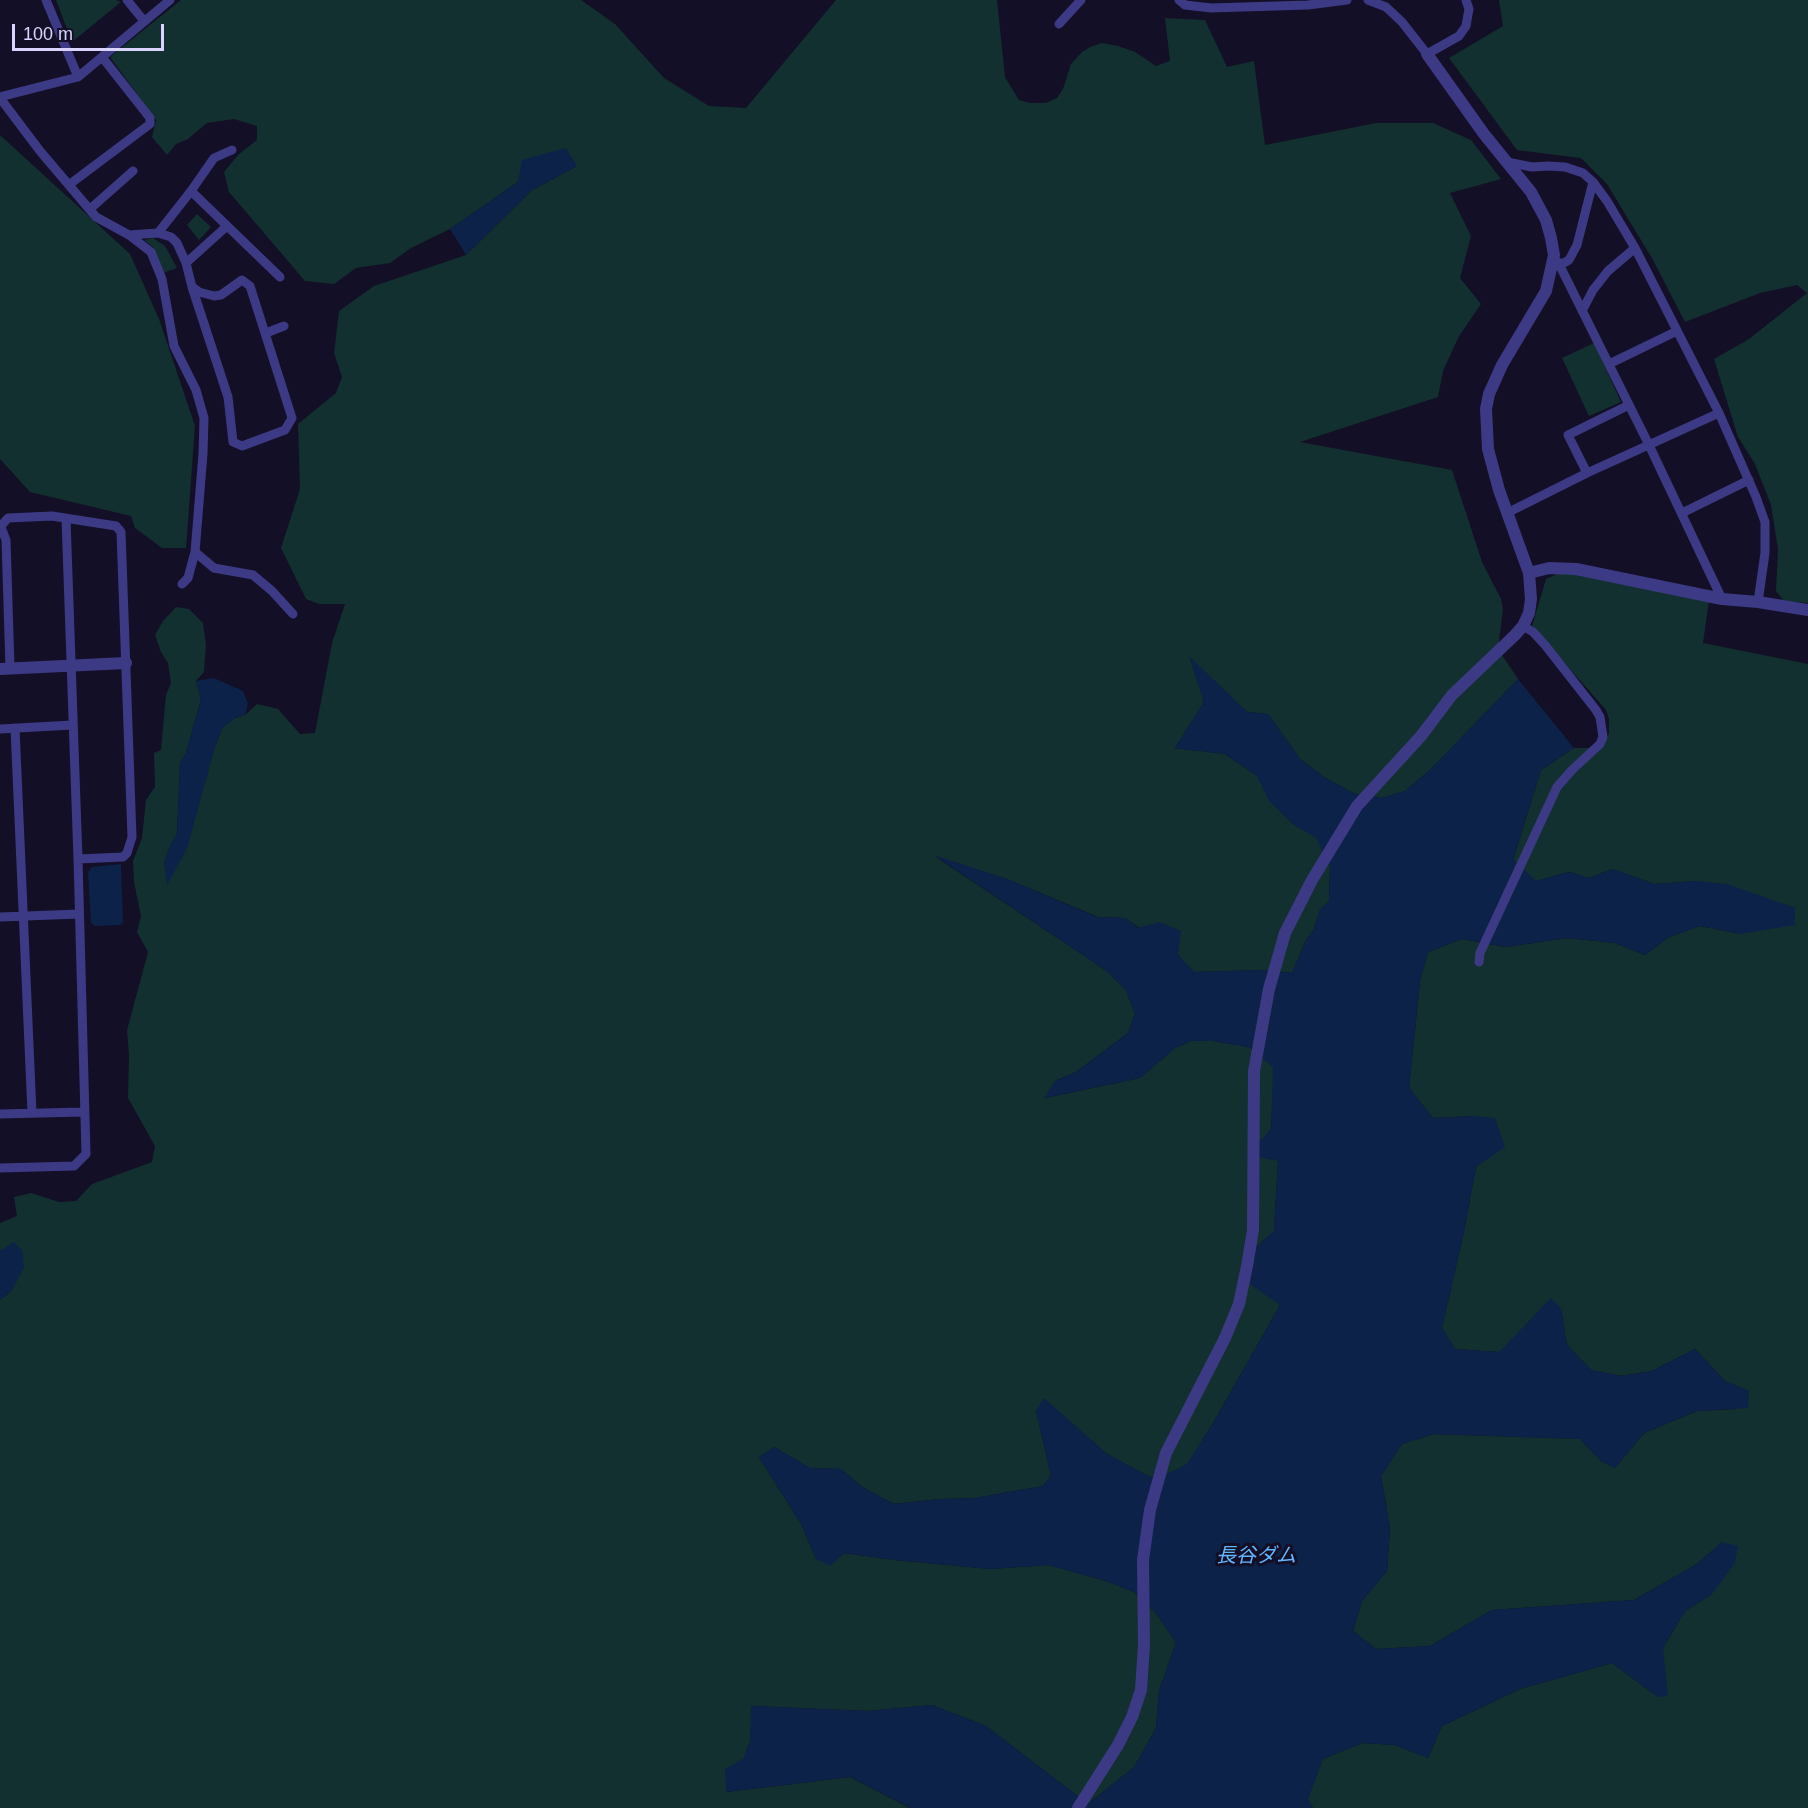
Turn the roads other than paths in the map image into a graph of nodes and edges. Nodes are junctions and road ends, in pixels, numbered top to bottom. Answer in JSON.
{"nodes":[{"id":1,"x":46,"y":0,"type":"edge"},
{"id":2,"x":127,"y":0,"type":"edge"},
{"id":3,"x":170,"y":0,"type":"edge"},
{"id":4,"x":1081,"y":0,"type":"edge"},
{"id":5,"x":1179,"y":0,"type":"edge"},
{"id":6,"x":1347,"y":0,"type":"edge"},
{"id":7,"x":1368,"y":0,"type":"edge"},
{"id":8,"x":1466,"y":0,"type":"edge"},
{"id":9,"x":1385,"y":2,"type":"edge"},
{"id":10,"x":144,"y":21,"type":"junction"},
{"id":11,"x":1059,"y":24,"type":"dead end"},
{"id":12,"x":1427,"y":54,"type":"junction"},
{"id":13,"x":102,"y":57,"type":"junction"},
{"id":14,"x":78,"y":78,"type":"junction"},
{"id":15,"x":0,"y":98,"type":"edge"},
{"id":16,"x":232,"y":150,"type":"dead end"},
{"id":17,"x":1507,"y":162,"type":"junction"},
{"id":18,"x":133,"y":171,"type":"dead end"},
{"id":19,"x":1593,"y":182,"type":"junction"},
{"id":20,"x":70,"y":184,"type":"junction"},
{"id":21,"x":191,"y":191,"type":"junction"},
{"id":22,"x":90,"y":209,"type":"junction"},
{"id":23,"x":227,"y":226,"type":"junction"},
{"id":24,"x":158,"y":233,"type":"junction"},
{"id":25,"x":129,"y":234,"type":"junction"},
{"id":26,"x":1635,"y":248,"type":"junction"},
{"id":27,"x":1557,"y":260,"type":"junction"},
{"id":28,"x":186,"y":263,"type":"junction"},
{"id":29,"x":280,"y":277,"type":"dead end"},
{"id":30,"x":192,"y":287,"type":"junction"},
{"id":31,"x":1582,"y":310,"type":"junction"},
{"id":32,"x":284,"y":326,"type":"dead end"},
{"id":33,"x":1677,"y":331,"type":"junction"},
{"id":34,"x":266,"y":333,"type":"junction"},
{"id":35,"x":1609,"y":364,"type":"junction"},
{"id":36,"x":1629,"y":405,"type":"junction"},
{"id":37,"x":1719,"y":412,"type":"junction"},
{"id":38,"x":1649,"y":445,"type":"junction"},
{"id":39,"x":1587,"y":473,"type":"junction"},
{"id":40,"x":1749,"y":480,"type":"junction"},
{"id":41,"x":1507,"y":513,"type":"junction"},
{"id":42,"x":1682,"y":513,"type":"junction"},
{"id":43,"x":66,"y":519,"type":"junction"},
{"id":44,"x":1,"y":527,"type":"edge"},
{"id":45,"x":195,"y":552,"type":"junction"},
{"id":46,"x":1529,"y":573,"type":"junction"},
{"id":47,"x":182,"y":584,"type":"dead end"},
{"id":48,"x":1722,"y":599,"type":"junction"},
{"id":49,"x":1758,"y":602,"type":"junction"},
{"id":50,"x":1808,"y":610,"type":"edge"},
{"id":51,"x":293,"y":614,"type":"dead end"},
{"id":52,"x":1523,"y":626,"type":"junction"},
{"id":53,"x":126,"y":663,"type":"junction"},
{"id":54,"x":71,"y":665,"type":"junction"},
{"id":55,"x":5,"y":668,"type":"edge"},
{"id":56,"x":72,"y":726,"type":"junction"},
{"id":57,"x":15,"y":728,"type":"junction"},
{"id":58,"x":0,"y":729,"type":"edge"},
{"id":59,"x":78,"y":859,"type":"junction"},
{"id":60,"x":80,"y":914,"type":"junction"},
{"id":61,"x":22,"y":916,"type":"junction"},
{"id":62,"x":0,"y":917,"type":"edge"},
{"id":63,"x":1480,"y":958,"type":"dead end"},
{"id":64,"x":83,"y":1112,"type":"junction"},
{"id":65,"x":32,"y":1113,"type":"junction"},
{"id":66,"x":0,"y":1114,"type":"edge"},
{"id":67,"x":0,"y":1168,"type":"edge"},
{"id":68,"x":1078,"y":1808,"type":"edge"}],
"edges":[{"from":1,"to":14,"type":"street"},
{"from":2,"to":10,"type":"street"},
{"from":3,"to":10,"type":"street"},
{"from":4,"to":11,"type":"street"},
{"from":5,"to":6,"type":"street"},
{"from":7,"to":9,"type":"street"},
{"from":8,"to":12,"type":"street"},
{"from":9,"to":12,"type":"street"},
{"from":10,"to":13,"type":"street"},
{"from":12,"to":17,"type":"street"},
{"from":13,"to":14,"type":"street"},
{"from":13,"to":20,"type":"street"},
{"from":14,"to":15,"type":"street"},
{"from":15,"to":20,"type":"street"},
{"from":16,"to":21,"type":"street"},
{"from":17,"to":19,"type":"street"},
{"from":17,"to":27,"type":"street"},
{"from":18,"to":22,"type":"street"},
{"from":19,"to":26,"type":"street"},
{"from":19,"to":27,"type":"street"},
{"from":20,"to":22,"type":"street"},
{"from":21,"to":23,"type":"street"},
{"from":21,"to":24,"type":"street"},
{"from":22,"to":25,"type":"street"},
{"from":23,"to":28,"type":"street"},
{"from":23,"to":29,"type":"street"},
{"from":24,"to":25,"type":"street"},
{"from":24,"to":28,"type":"street"},
{"from":25,"to":45,"type":"street"},
{"from":26,"to":31,"type":"street"},
{"from":26,"to":33,"type":"street"},
{"from":27,"to":31,"type":"street"},
{"from":27,"to":41,"type":"street"},
{"from":28,"to":30,"type":"street"},
{"from":30,"to":34,"type":"street"},
{"from":30,"to":34,"type":"street"},
{"from":31,"to":35,"type":"street"},
{"from":32,"to":34,"type":"street"},
{"from":33,"to":35,"type":"street"},
{"from":33,"to":37,"type":"street"},
{"from":35,"to":36,"type":"street"},
{"from":36,"to":38,"type":"street"},
{"from":36,"to":39,"type":"street"},
{"from":37,"to":38,"type":"street"},
{"from":37,"to":40,"type":"street"},
{"from":38,"to":39,"type":"street"},
{"from":38,"to":42,"type":"street"},
{"from":39,"to":41,"type":"street"},
{"from":40,"to":42,"type":"street"},
{"from":40,"to":49,"type":"street"},
{"from":41,"to":46,"type":"street"},
{"from":42,"to":48,"type":"street"},
{"from":43,"to":44,"type":"street"},
{"from":43,"to":53,"type":"street"},
{"from":43,"to":54,"type":"street"},
{"from":44,"to":55,"type":"street"},
{"from":45,"to":47,"type":"street"},
{"from":45,"to":51,"type":"street"},
{"from":46,"to":48,"type":"street"},
{"from":46,"to":52,"type":"street"},
{"from":48,"to":49,"type":"street"},
{"from":49,"to":50,"type":"street"},
{"from":52,"to":63,"type":"street"},
{"from":52,"to":68,"type":"street"},
{"from":53,"to":54,"type":"street"},
{"from":53,"to":59,"type":"street"},
{"from":54,"to":55,"type":"street"},
{"from":54,"to":56,"type":"street"},
{"from":56,"to":57,"type":"street"},
{"from":56,"to":59,"type":"street"},
{"from":57,"to":58,"type":"street"},
{"from":57,"to":61,"type":"street"},
{"from":59,"to":60,"type":"street"},
{"from":60,"to":61,"type":"street"},
{"from":60,"to":64,"type":"street"},
{"from":61,"to":62,"type":"street"},
{"from":61,"to":65,"type":"street"},
{"from":64,"to":65,"type":"street"},
{"from":64,"to":67,"type":"street"},
{"from":65,"to":66,"type":"street"}]}
